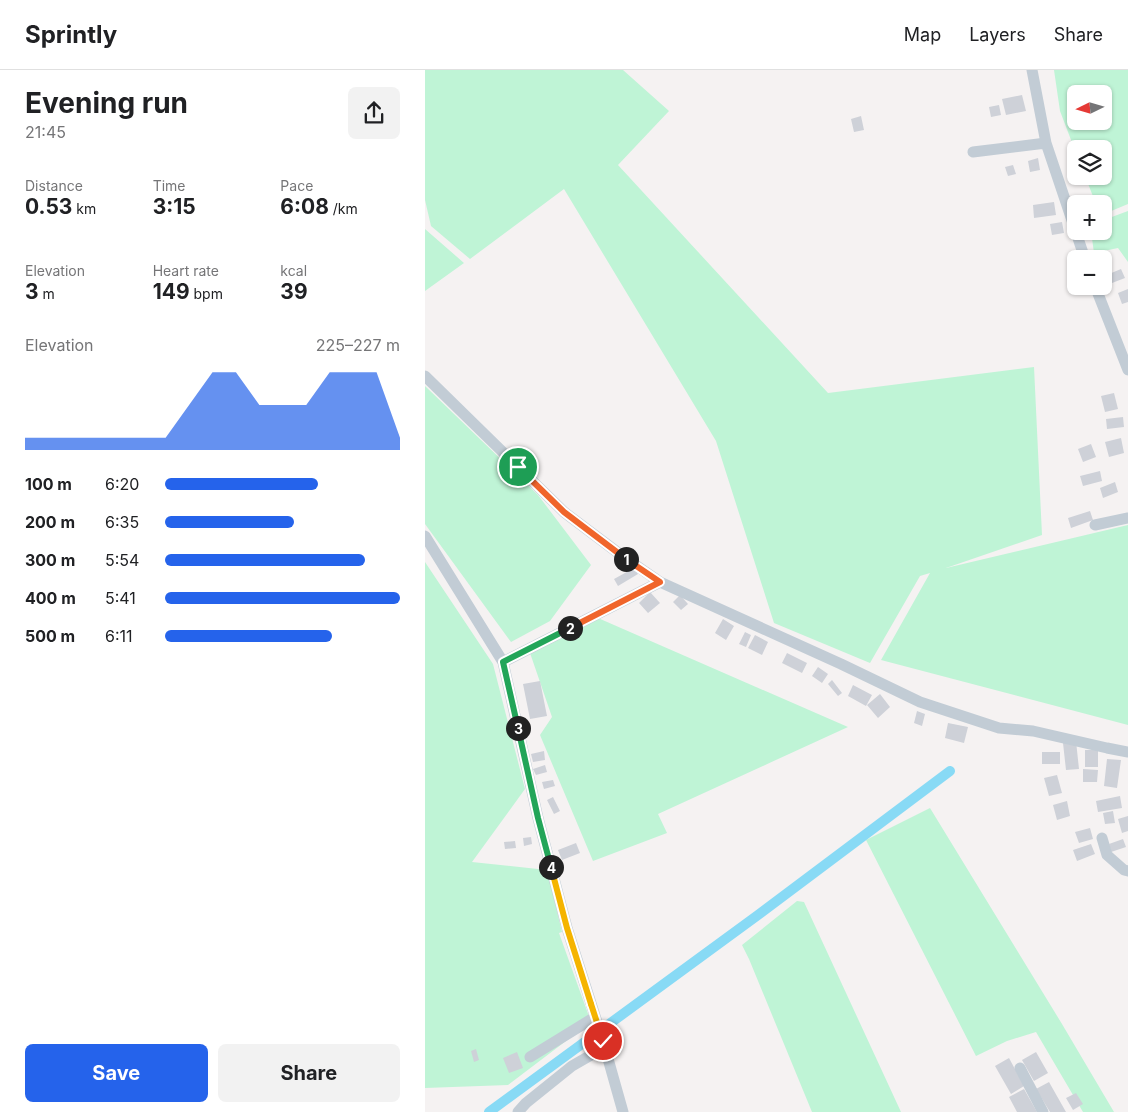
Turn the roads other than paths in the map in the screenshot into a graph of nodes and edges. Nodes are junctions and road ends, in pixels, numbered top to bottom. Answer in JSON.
{"nodes":[{"id":1,"x":1032,"y":70,"type":"edge"},
{"id":2,"x":1046,"y":144,"type":"junction"},
{"id":3,"x":973,"y":152,"type":"dead end"},
{"id":4,"x":1082,"y":250,"type":"edge"},
{"id":5,"x":1099,"y":295,"type":"edge"},
{"id":6,"x":1128,"y":370,"type":"edge"},
{"id":7,"x":425,"y":376,"type":"edge"},
{"id":8,"x":1128,"y":518,"type":"edge"},
{"id":9,"x":1095,"y":525,"type":"dead end"},
{"id":10,"x":425,"y":536,"type":"edge"},
{"id":11,"x":660,"y":582,"type":"junction"},
{"id":12,"x":503,"y":662,"type":"junction"},
{"id":13,"x":1128,"y":752,"type":"edge"},
{"id":14,"x":1102,"y":838,"type":"dead end"},
{"id":15,"x":1128,"y":871,"type":"edge"},
{"id":16,"x":596,"y":1021,"type":"junction"},
{"id":17,"x":604,"y":1044,"type":"junction"},
{"id":18,"x":529,"y":1057,"type":"dead end"},
{"id":19,"x":1020,"y":1068,"type":"dead end"},
{"id":20,"x":518,"y":1112,"type":"edge"},
{"id":21,"x":623,"y":1112,"type":"edge"},
{"id":22,"x":1043,"y":1112,"type":"edge"}],
"edges":[{"from":1,"to":2,"type":"street"},
{"from":2,"to":3,"type":"street"},
{"from":2,"to":4,"type":"street"},
{"from":5,"to":6,"type":"street"},
{"from":7,"to":11,"type":"street"},
{"from":8,"to":9,"type":"street"},
{"from":10,"to":12,"type":"street"},
{"from":11,"to":12,"type":"street"},
{"from":11,"to":13,"type":"street"},
{"from":12,"to":16,"type":"street"},
{"from":14,"to":15,"type":"street"},
{"from":16,"to":17,"type":"street"},
{"from":16,"to":18,"type":"street"},
{"from":17,"to":20,"type":"street"},
{"from":17,"to":21,"type":"street"},
{"from":19,"to":22,"type":"street"}]}
